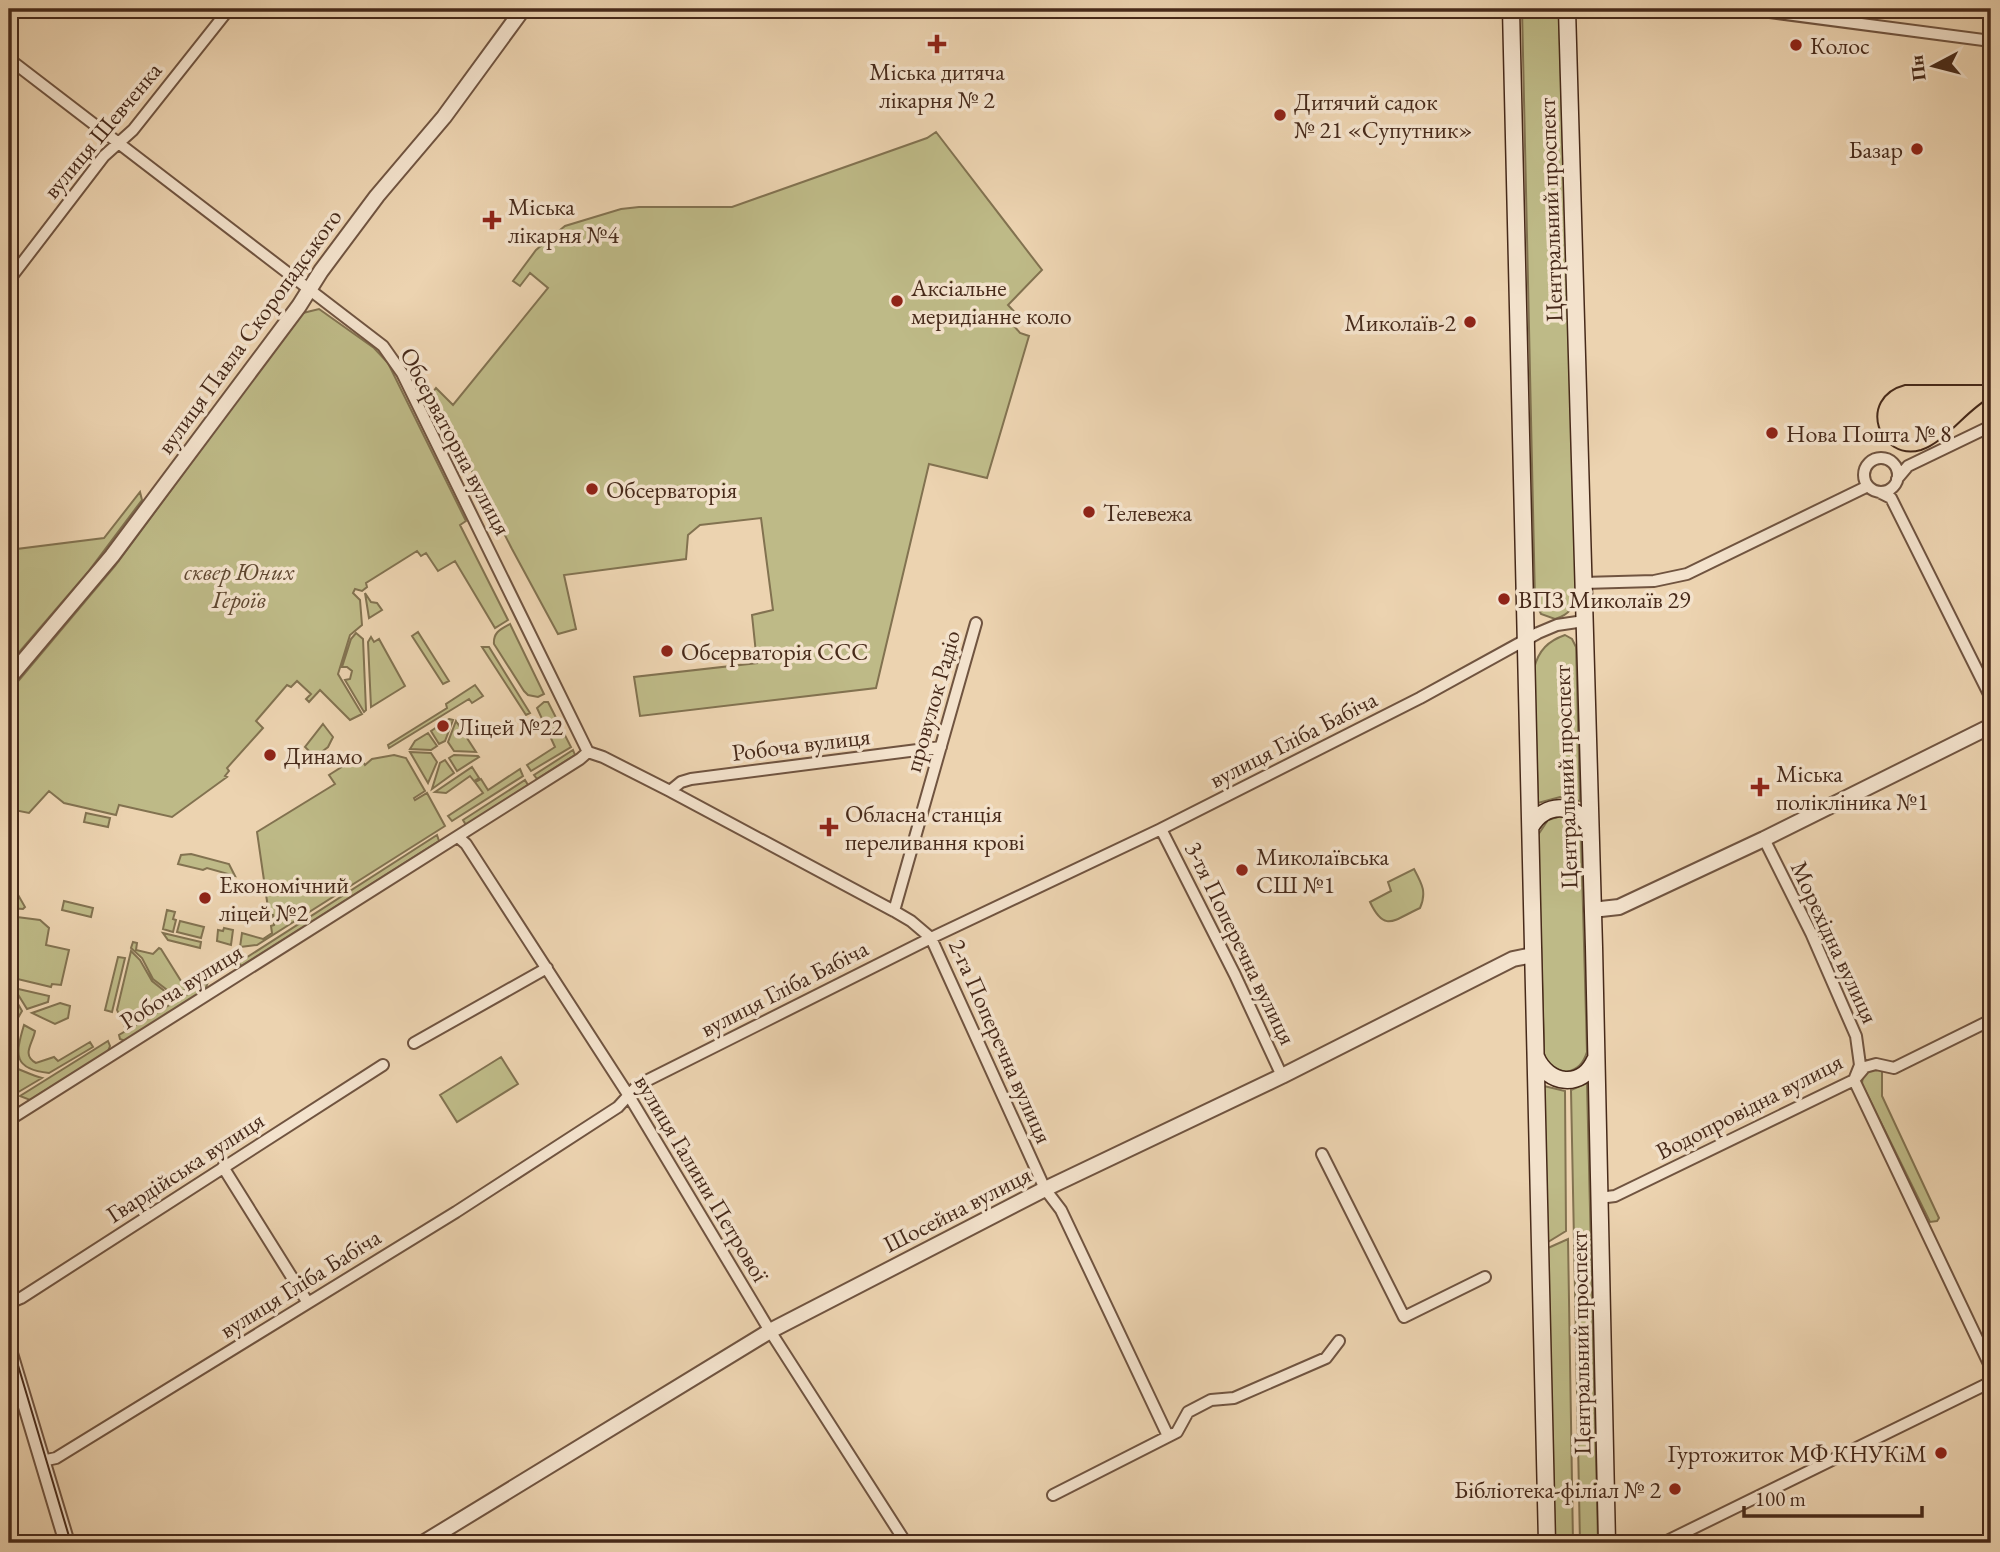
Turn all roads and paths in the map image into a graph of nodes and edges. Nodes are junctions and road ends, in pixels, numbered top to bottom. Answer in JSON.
{"nodes":[{"id":1,"x":229,"y":9,"type":"edge"},
{"id":2,"x":523,"y":9,"type":"edge"},
{"id":3,"x":1511,"y":9,"type":"edge"},
{"id":4,"x":1567,"y":9,"type":"edge"},
{"id":5,"x":1747,"y":9,"type":"edge"},
{"id":6,"x":1843,"y":9,"type":"edge"},
{"id":7,"x":1840,"y":22,"type":"junction"},
{"id":8,"x":1991,"y":41,"type":"edge"},
{"id":9,"x":9,"y":59,"type":"edge"},
{"id":10,"x":117,"y":142,"type":"junction"},
{"id":11,"x":9,"y":279,"type":"edge"},
{"id":12,"x":310,"y":288,"type":"junction"},
{"id":13,"x":1991,"y":426,"type":"edge"},
{"id":14,"x":1893,"y":463,"type":"junction"},
{"id":15,"x":1908,"y":466,"type":"junction"},
{"id":16,"x":1896,"y":482,"type":"junction"},
{"id":17,"x":1874,"y":489,"type":"junction"},
{"id":18,"x":1891,"y":498,"type":"junction"},
{"id":19,"x":1583,"y":583,"type":"junction"},
{"id":20,"x":1584,"y":621,"type":"junction"},
{"id":21,"x":976,"y":623,"type":"dead end"},
{"id":22,"x":1526,"y":641,"type":"junction"},
{"id":23,"x":9,"y":678,"type":"edge"},
{"id":24,"x":1991,"y":698,"type":"edge"},
{"id":25,"x":1991,"y":726,"type":"edge"},
{"id":26,"x":941,"y":747,"type":"junction"},
{"id":27,"x":588,"y":752,"type":"junction"},
{"id":28,"x":670,"y":791,"type":"junction"},
{"id":29,"x":1589,"y":825,"type":"junction"},
{"id":30,"x":1531,"y":827,"type":"junction"},
{"id":31,"x":1161,"y":829,"type":"junction"},
{"id":32,"x":458,"y":836,"type":"junction"},
{"id":33,"x":1764,"y":839,"type":"junction"},
{"id":34,"x":1592,"y":910,"type":"junction"},
{"id":35,"x":894,"y":911,"type":"junction"},
{"id":36,"x":931,"y":938,"type":"junction"},
{"id":37,"x":1533,"y":955,"type":"junction"},
{"id":38,"x":547,"y":968,"type":"junction"},
{"id":39,"x":1991,"y":1020,"type":"edge"},
{"id":40,"x":414,"y":1043,"type":"dead end"},
{"id":41,"x":1536,"y":1057,"type":"junction"},
{"id":42,"x":1595,"y":1060,"type":"junction"},
{"id":43,"x":383,"y":1065,"type":"dead end"},
{"id":44,"x":1282,"y":1076,"type":"junction"},
{"id":45,"x":1854,"y":1080,"type":"junction"},
{"id":46,"x":629,"y":1096,"type":"junction"},
{"id":47,"x":9,"y":1120,"type":"edge"},
{"id":48,"x":1322,"y":1154,"type":"dead end"},
{"id":49,"x":223,"y":1167,"type":"junction"},
{"id":50,"x":1045,"y":1189,"type":"junction"},
{"id":51,"x":1599,"y":1198,"type":"junction"},
{"id":52,"x":1485,"y":1278,"type":"dead end"},
{"id":53,"x":9,"y":1303,"type":"edge"},
{"id":54,"x":308,"y":1303,"type":"junction"},
{"id":55,"x":770,"y":1331,"type":"junction"},
{"id":56,"x":1339,"y":1341,"type":"dead end"},
{"id":57,"x":9,"y":1350,"type":"edge"},
{"id":58,"x":1991,"y":1368,"type":"edge"},
{"id":59,"x":1991,"y":1382,"type":"edge"},
{"id":60,"x":1168,"y":1436,"type":"junction"},
{"id":61,"x":43,"y":1461,"type":"junction"},
{"id":62,"x":1052,"y":1495,"type":"dead end"},
{"id":63,"x":67,"y":1543,"type":"edge"},
{"id":64,"x":423,"y":1543,"type":"edge"},
{"id":65,"x":906,"y":1543,"type":"edge"},
{"id":66,"x":1547,"y":1543,"type":"edge"},
{"id":67,"x":1607,"y":1543,"type":"edge"},
{"id":68,"x":1663,"y":1543,"type":"edge"}],
"edges":[{"from":1,"to":10,"type":"street","name":"вулиця Шевченка"},
{"from":2,"to":12,"type":"street","name":"вулиця Павла Скоропадського"},
{"from":3,"to":22,"type":"main road","name":"Центральний проспект"},
{"from":4,"to":19,"type":"main road","name":"Центральний проспект"},
{"from":5,"to":7,"type":"street"},
{"from":6,"to":7,"type":"street"},
{"from":7,"to":8,"type":"street"},
{"from":9,"to":10,"type":"street","name":"Обсерваторна вулиця"},
{"from":10,"to":11,"type":"street","name":"вулиця Шевченка"},
{"from":10,"to":12,"type":"street","name":"Обсерваторна вулиця"},
{"from":12,"to":23,"type":"street","name":"вулиця Павла Скоропадського"},
{"from":12,"to":27,"type":"street","name":"Обсерваторна вулиця"},
{"from":13,"to":15,"type":"street"},
{"from":14,"to":15,"type":"street"},
{"from":14,"to":16,"type":"street"},
{"from":14,"to":17,"type":"street"},
{"from":15,"to":16,"type":"street"},
{"from":16,"to":17,"type":"street"},
{"from":16,"to":18,"type":"street"},
{"from":17,"to":18,"type":"street"},
{"from":17,"to":19,"type":"street"},
{"from":18,"to":24,"type":"street"},
{"from":19,"to":20,"type":"main road","name":"Центральний проспект"},
{"from":20,"to":22,"type":"street","name":"вулиця Гліба Бабіча"},
{"from":20,"to":29,"type":"main road","name":"Центральний проспект"},
{"from":21,"to":26,"type":"street","name":"провулок Радіо"},
{"from":22,"to":30,"type":"main road","name":"Центральний проспект"},
{"from":22,"to":31,"type":"street","name":"вулиця Гліба Бабіча"},
{"from":25,"to":33,"type":"street"},
{"from":26,"to":28,"type":"street","name":"Робоча вулиця"},
{"from":26,"to":35,"type":"street","name":"провулок Радіо"},
{"from":27,"to":28,"type":"street","name":"2-га Поперечна вулиця"},
{"from":27,"to":32,"type":"street","name":"Робоча вулиця"},
{"from":28,"to":35,"type":"street","name":"2-га Поперечна вулиця"},
{"from":29,"to":30,"type":"main road"},
{"from":29,"to":34,"type":"main road","name":"Центральний проспект"},
{"from":30,"to":37,"type":"main road","name":"Центральний проспект"},
{"from":31,"to":36,"type":"street","name":"вулиця Гліба Бабіча"},
{"from":31,"to":44,"type":"street","name":"3-тя Поперечна вулиця"},
{"from":32,"to":38,"type":"street","name":"вулиця Галини Петрової"},
{"from":32,"to":47,"type":"street","name":"Робоча вулиця"},
{"from":33,"to":34,"type":"street"},
{"from":33,"to":45,"type":"street","name":"Морехідна вулиця"},
{"from":34,"to":42,"type":"main road","name":"Центральний проспект"},
{"from":35,"to":36,"type":"street","name":"2-га Поперечна вулиця"},
{"from":36,"to":46,"type":"street","name":"вулиця Гліба Бабіча"},
{"from":36,"to":50,"type":"street","name":"2-га Поперечна вулиця"},
{"from":37,"to":41,"type":"main road","name":"Центральний проспект"},
{"from":37,"to":44,"type":"street","name":"Шосейна вулиця"},
{"from":38,"to":40,"type":"street"},
{"from":38,"to":46,"type":"street","name":"вулиця Галини Петрової"},
{"from":39,"to":45,"type":"street","name":"Водопровідна вулиця"},
{"from":41,"to":42,"type":"main road"},
{"from":41,"to":66,"type":"main road","name":"Центральний проспект"},
{"from":42,"to":51,"type":"main road","name":"Центральний проспект"},
{"from":43,"to":49,"type":"street","name":"Гвардійська вулиця"},
{"from":44,"to":50,"type":"street","name":"Шосейна вулиця"},
{"from":45,"to":51,"type":"street","name":"Водопровідна вулиця"},
{"from":45,"to":58,"type":"street"},
{"from":46,"to":54,"type":"street","name":"вулиця Гліба Бабіча"},
{"from":46,"to":55,"type":"street","name":"вулиця Галини Петрової"},
{"from":48,"to":52,"type":"street"},
{"from":49,"to":53,"type":"street","name":"Гвардійська вулиця"},
{"from":49,"to":54,"type":"street"},
{"from":50,"to":55,"type":"street","name":"Шосейна вулиця"},
{"from":50,"to":60,"type":"street","name":"2-га Поперечна вулиця"},
{"from":51,"to":67,"type":"main road","name":"Центральний проспект"},
{"from":54,"to":61,"type":"street","name":"вулиця Гліба Бабіча"},
{"from":55,"to":64,"type":"street","name":"Шосейна вулиця"},
{"from":55,"to":65,"type":"street","name":"вулиця Галини Петрової"},
{"from":56,"to":60,"type":"street"},
{"from":57,"to":61,"type":"street"},
{"from":59,"to":68,"type":"street"},
{"from":60,"to":62,"type":"street"},
{"from":61,"to":63,"type":"street"}]}
